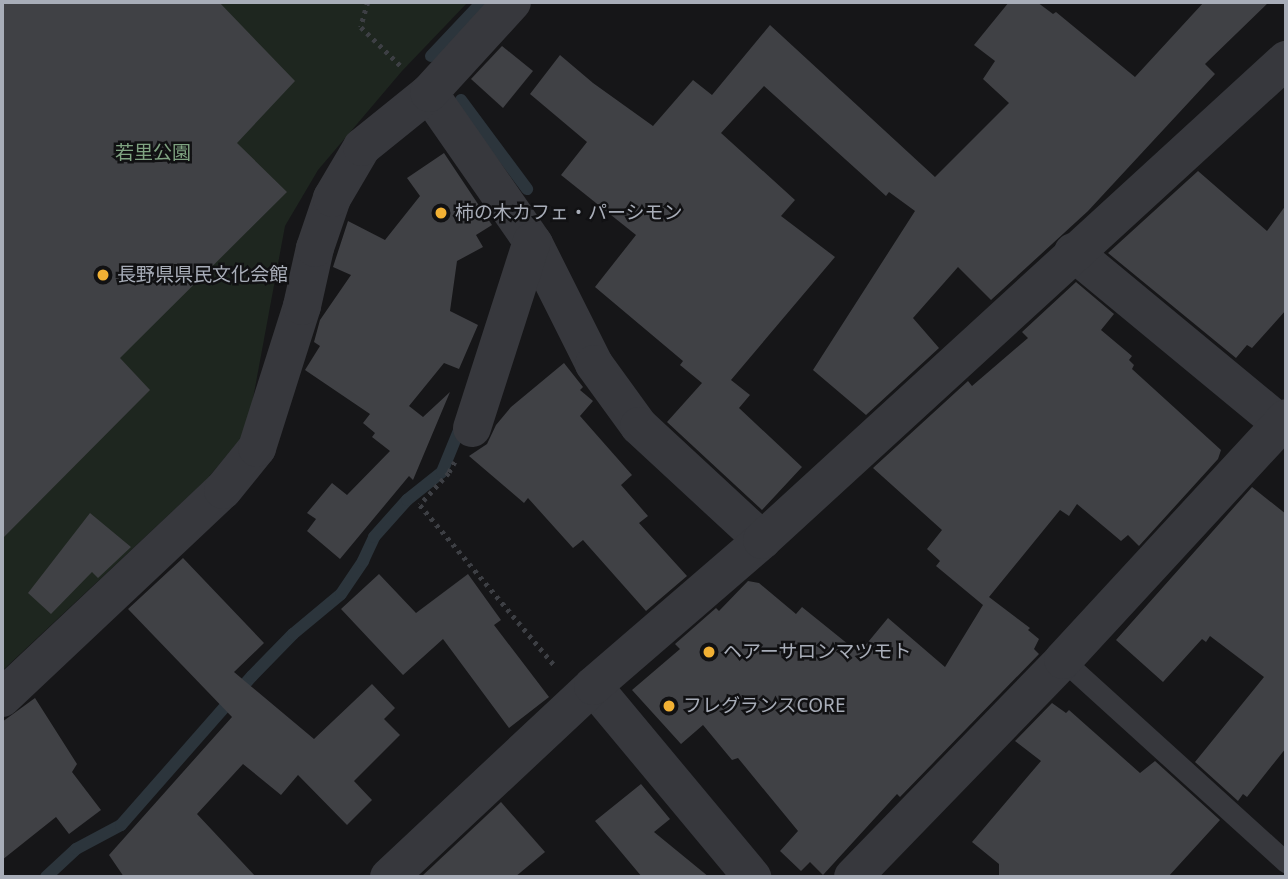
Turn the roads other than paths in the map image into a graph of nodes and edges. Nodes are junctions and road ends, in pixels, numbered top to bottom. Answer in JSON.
{"nodes":[{"id":1,"x":512,"y":2,"type":"edge"},
{"id":2,"x":1286,"y":60,"type":"edge"},
{"id":3,"x":429,"y":93,"type":"junction"},
{"id":4,"x":532,"y":241,"type":"junction"},
{"id":5,"x":1073,"y":253,"type":"junction"},
{"id":6,"x":1284,"y":423,"type":"edge"},
{"id":7,"x":471,"y":428,"type":"road end"},
{"id":8,"x":762,"y":540,"type":"junction"},
{"id":9,"x":1063,"y":660,"type":"junction"},
{"id":10,"x":587,"y":692,"type":"junction"},
{"id":11,"x":2,"y":698,"type":"edge"},
{"id":12,"x":1286,"y":862,"type":"edge"},
{"id":13,"x":389,"y":877,"type":"edge"},
{"id":14,"x":751,"y":877,"type":"edge"},
{"id":15,"x":852,"y":877,"type":"edge"}],
"edges":[{"from":1,"to":3,"type":"street"},
{"from":2,"to":5,"type":"street"},
{"from":3,"to":4,"type":"street"},
{"from":3,"to":11,"type":"street"},
{"from":4,"to":7,"type":"street"},
{"from":4,"to":8,"type":"street"},
{"from":5,"to":6,"type":"street"},
{"from":5,"to":8,"type":"street"},
{"from":6,"to":9,"type":"street"},
{"from":8,"to":10,"type":"street"},
{"from":9,"to":12,"type":"lane"},
{"from":9,"to":15,"type":"street"},
{"from":10,"to":13,"type":"street"},
{"from":10,"to":14,"type":"street"}]}
